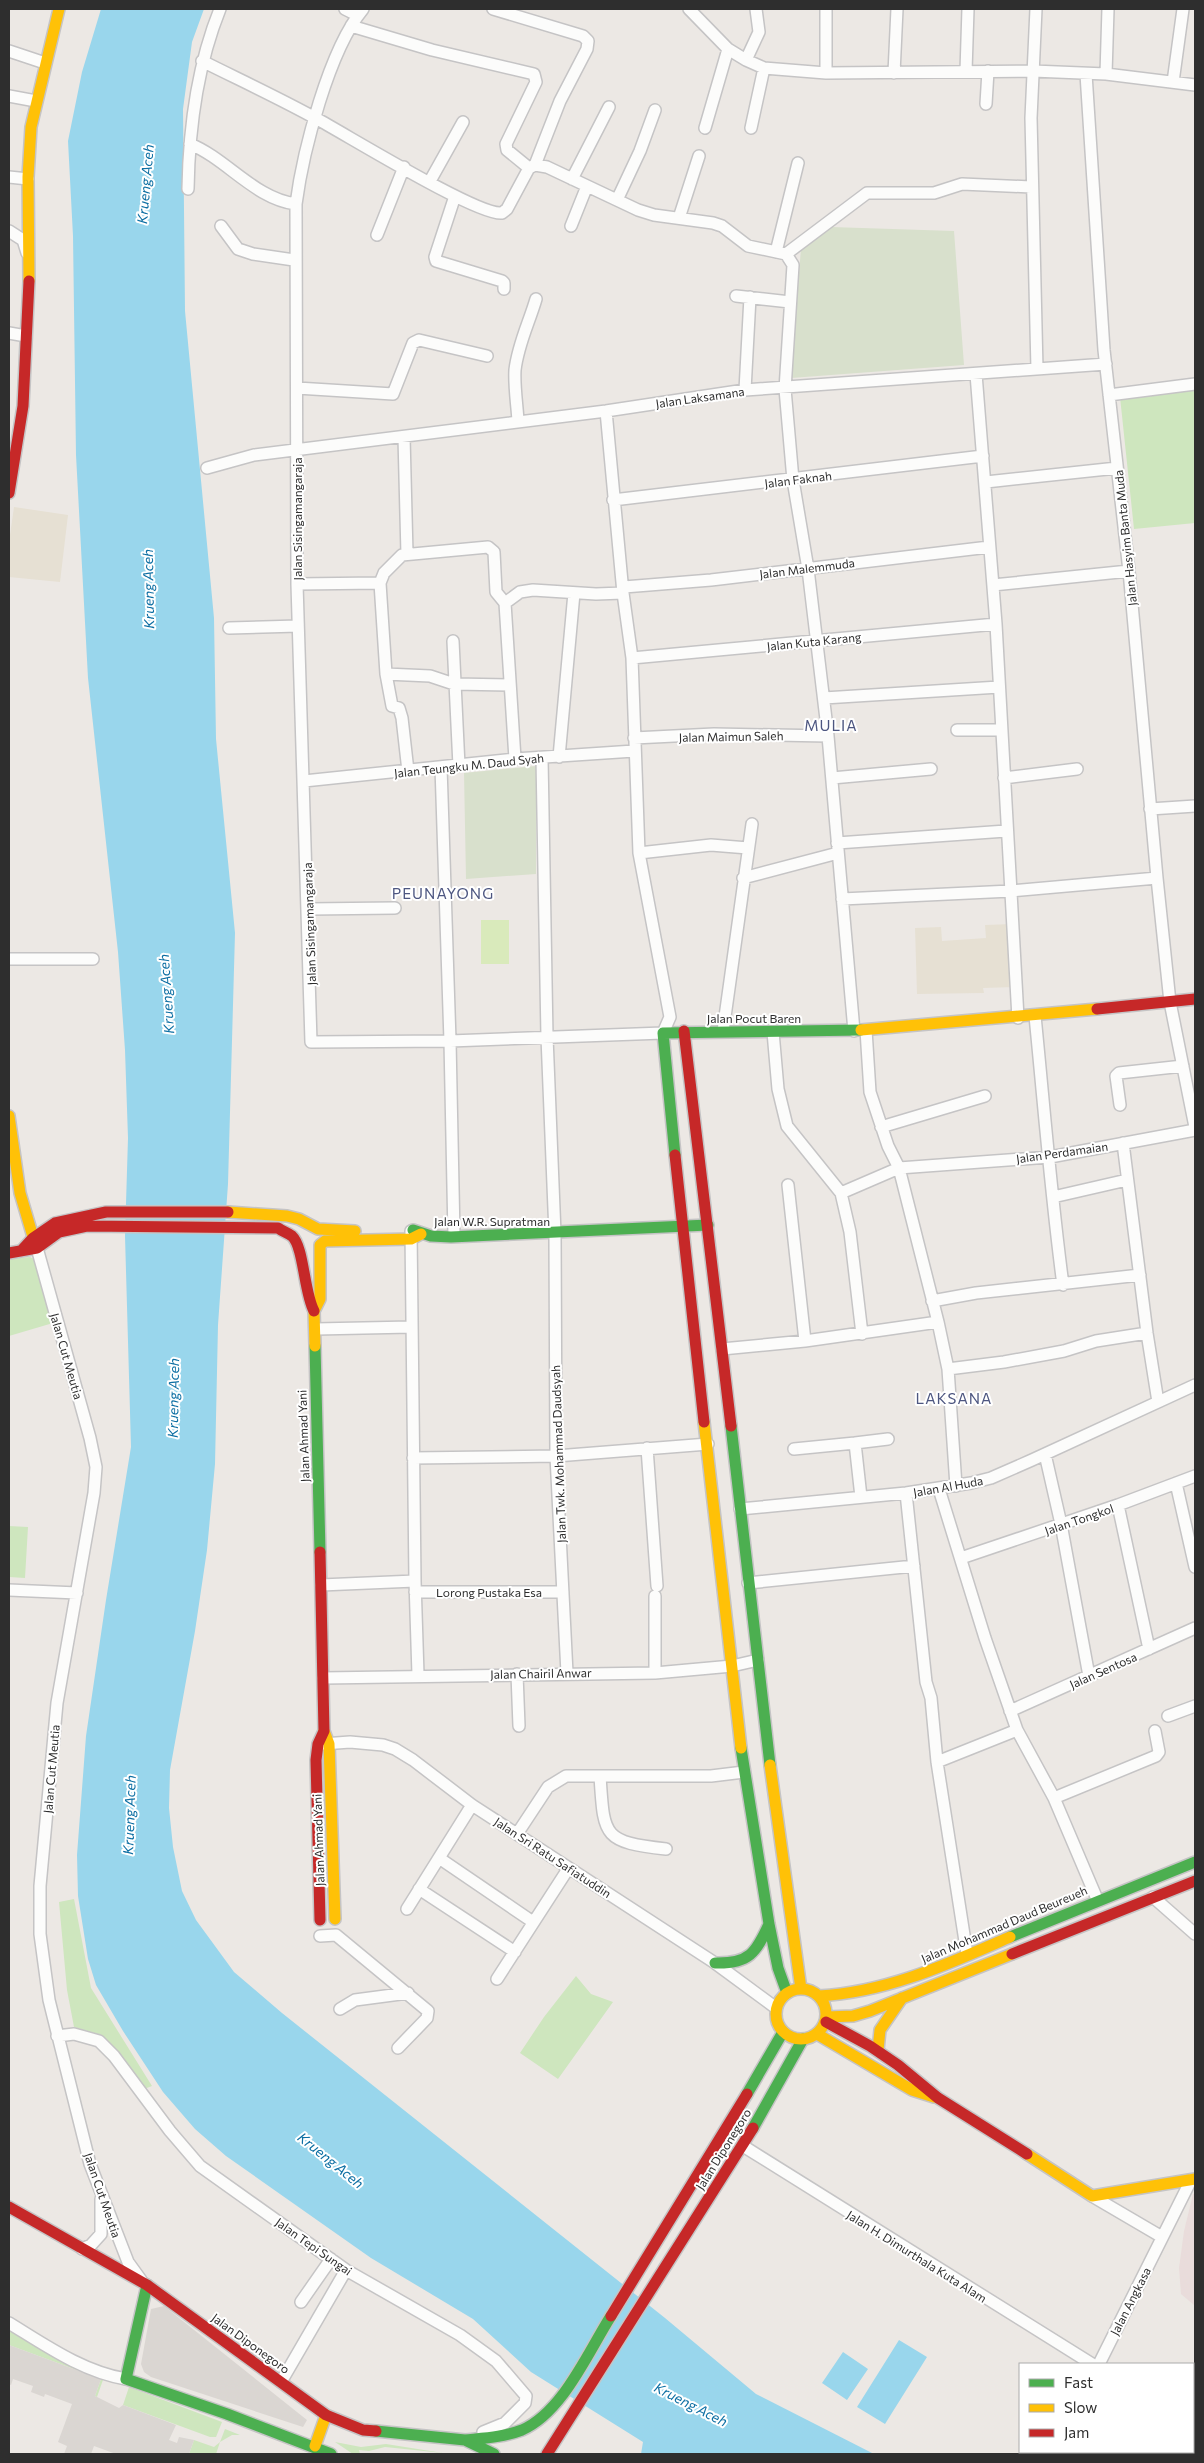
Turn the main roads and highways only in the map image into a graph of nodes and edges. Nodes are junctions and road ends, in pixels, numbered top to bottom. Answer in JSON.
{"nodes":[{"id":1,"x":59,"y":9,"type":"edge"},
{"id":2,"x":13,"y":448,"type":"edge"},
{"id":3,"x":9,"y":493,"type":"edge"},
{"id":4,"x":1195,"y":999,"type":"edge"},
{"id":5,"x":684,"y":1031,"type":"junction"},
{"id":6,"x":9,"y":1116,"type":"edge"},
{"id":7,"x":708,"y":1225,"type":"junction"},
{"id":8,"x":682,"y":1227,"type":"junction"},
{"id":9,"x":414,"y":1234,"type":"junction"},
{"id":10,"x":35,"y":1243,"type":"junction"},
{"id":11,"x":9,"y":1253,"type":"edge"},
{"id":12,"x":314,"y":1311,"type":"junction"},
{"id":13,"x":324,"y":1744,"type":"junction"},
{"id":14,"x":1195,"y":1862,"type":"edge"},
{"id":15,"x":318,"y":1879,"type":"junction"},
{"id":16,"x":333,"y":1880,"type":"junction"},
{"id":17,"x":1195,"y":1881,"type":"edge"},
{"id":18,"x":335,"y":1919,"type":"dead end"},
{"id":19,"x":320,"y":1920,"type":"dead end"},
{"id":20,"x":769,"y":1924,"type":"junction"},
{"id":21,"x":715,"y":1963,"type":"road end"},
{"id":22,"x":801,"y":1989,"type":"junction"},
{"id":23,"x":787,"y":1993,"type":"junction"},
{"id":24,"x":819,"y":1996,"type":"junction"},
{"id":25,"x":904,"y":1997,"type":"junction"},
{"id":26,"x":826,"y":2019,"type":"junction"},
{"id":27,"x":783,"y":2032,"type":"junction"},
{"id":28,"x":817,"y":2034,"type":"junction"},
{"id":29,"x":803,"y":2040,"type":"junction"},
{"id":30,"x":878,"y":2050,"type":"junction"},
{"id":31,"x":938,"y":2098,"type":"junction"},
{"id":32,"x":1193,"y":2180,"type":"edge"},
{"id":33,"x":9,"y":2206,"type":"edge"},
{"id":34,"x":650,"y":2255,"type":"junction"},
{"id":35,"x":666,"y":2266,"type":"junction"},
{"id":36,"x":145,"y":2284,"type":"junction"},
{"id":37,"x":326,"y":2416,"type":"junction"},
{"id":38,"x":464,"y":2440,"type":"junction"},
{"id":39,"x":315,"y":2446,"type":"junction"},
{"id":40,"x":549,"y":2451,"type":"edge"},
{"id":41,"x":331,"y":2454,"type":"edge"},
{"id":42,"x":494,"y":2454,"type":"edge"}],
"edges":[{"from":1,"to":2,"type":"main road"},
{"from":2,"to":3,"type":"main road"},
{"from":4,"to":5,"type":"main road","name":"Jalan Pocut Baren"},
{"from":5,"to":7,"type":"main road"},
{"from":5,"to":8,"type":"main road","name":"Jalan Pocut Baren"},
{"from":6,"to":10,"type":"main road"},
{"from":7,"to":8,"type":"main road","name":"Jalan W.R. Supratman"},
{"from":7,"to":22,"type":"main road"},
{"from":8,"to":9,"type":"main road","name":"Jalan W.R. Supratman"},
{"from":8,"to":20,"type":"main road"},
{"from":9,"to":10,"type":"main road","name":"Jalan W.R. Supratman"},
{"from":9,"to":12,"type":"main road","name":"Jalan Ahmad Yani"},
{"from":10,"to":11,"type":"main road","name":"Jalan W.R. Supratman"},
{"from":10,"to":12,"type":"main road","name":"Jalan W.R. Supratman"},
{"from":12,"to":13,"type":"main road","name":"Jalan Ahmad Yani"},
{"from":13,"to":15,"type":"main road"},
{"from":13,"to":16,"type":"main road","name":"Jalan Ahmad Yani"},
{"from":14,"to":24,"type":"main road","name":"Jalan Mohammad Daud Beureueh"},
{"from":15,"to":16,"type":"main road"},
{"from":15,"to":19,"type":"main road"},
{"from":16,"to":18,"type":"main road","name":"Jalan Ahmad Yani"},
{"from":17,"to":25,"type":"main road"},
{"from":20,"to":21,"type":"main road"},
{"from":20,"to":23,"type":"main road"},
{"from":22,"to":23,"type":"main road"},
{"from":22,"to":24,"type":"main road"},
{"from":23,"to":27,"type":"main road"},
{"from":24,"to":26,"type":"main road"},
{"from":25,"to":26,"type":"main road"},
{"from":25,"to":30,"type":"main road"},
{"from":26,"to":28,"type":"main road"},
{"from":26,"to":30,"type":"main road"},
{"from":27,"to":29,"type":"main road"},
{"from":27,"to":34,"type":"main road"},
{"from":28,"to":29,"type":"main road"},
{"from":28,"to":31,"type":"main road"},
{"from":29,"to":35,"type":"main road","name":"Jalan Diponegoro"},
{"from":30,"to":31,"type":"main road"},
{"from":31,"to":32,"type":"main road"},
{"from":33,"to":36,"type":"main road","name":"Jalan Diponegoro"},
{"from":34,"to":35,"type":"main road"},
{"from":34,"to":38,"type":"main road"},
{"from":35,"to":40,"type":"main road","name":"Jalan Diponegoro"},
{"from":36,"to":37,"type":"main road","name":"Jalan Diponegoro"},
{"from":36,"to":39,"type":"main road"},
{"from":37,"to":38,"type":"main road","name":"Jalan Diponegoro"},
{"from":37,"to":39,"type":"main road"},
{"from":38,"to":42,"type":"main road","name":"Jalan Diponegoro"},
{"from":39,"to":41,"type":"main road"}]}
